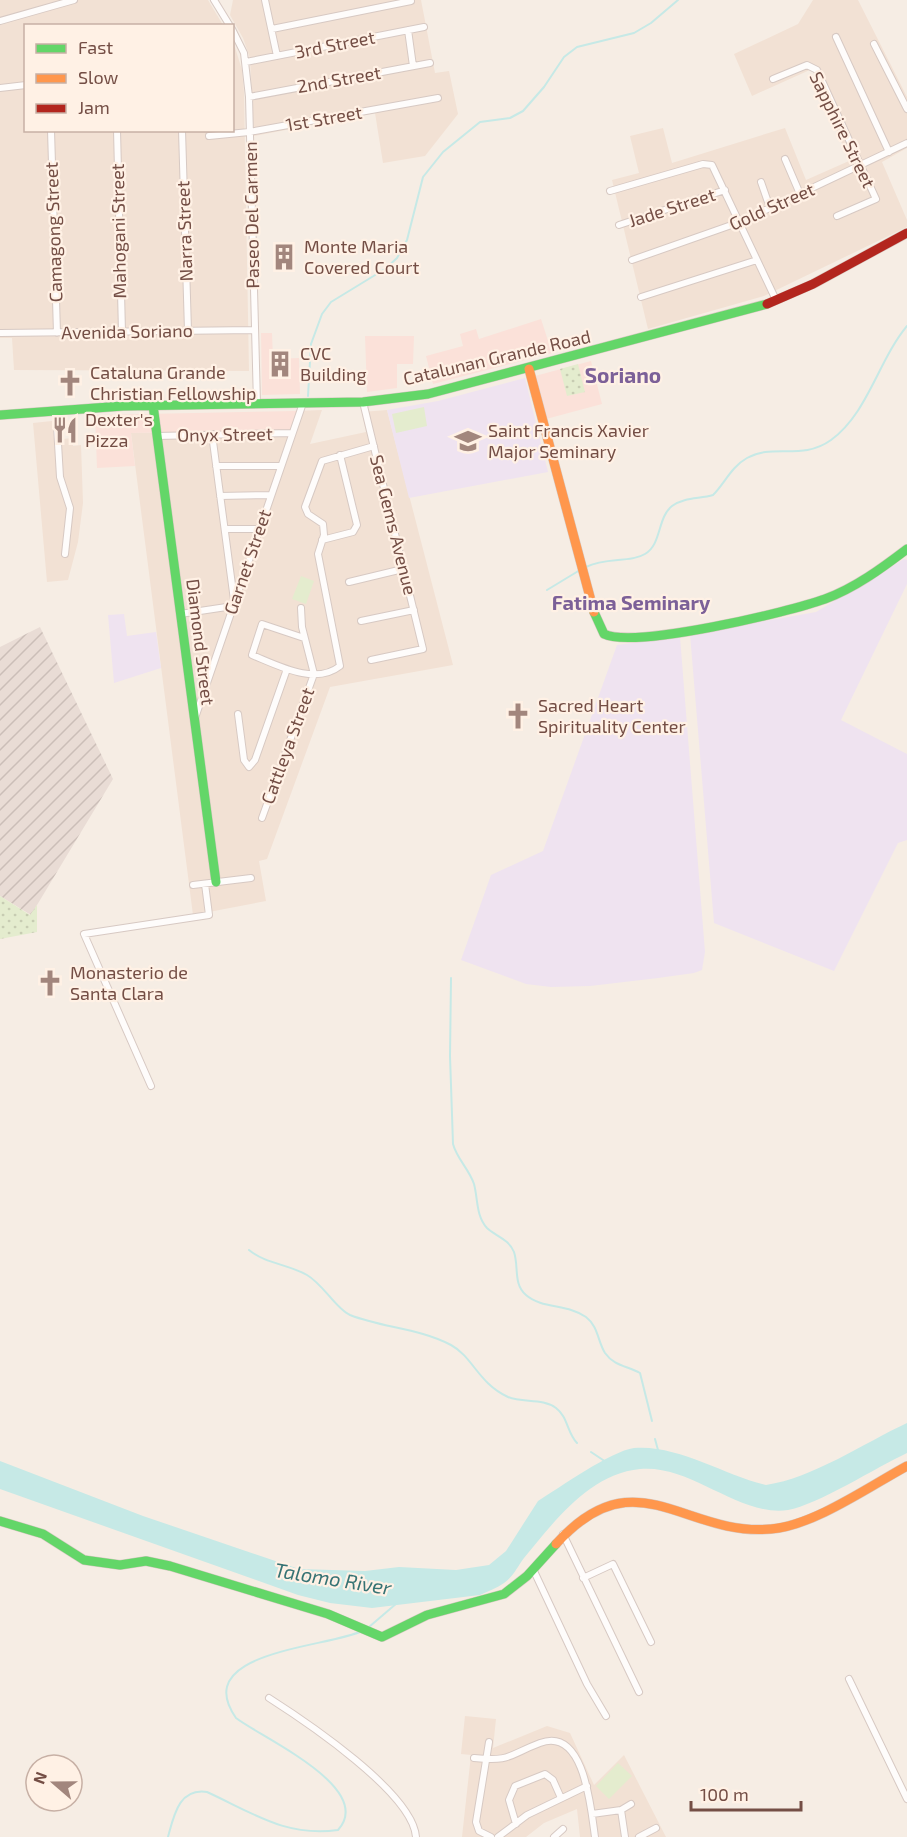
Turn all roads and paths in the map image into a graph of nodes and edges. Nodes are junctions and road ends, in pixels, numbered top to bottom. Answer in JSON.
{"nodes":[{"id":1,"x":74,"y":0,"type":"edge"},
{"id":2,"x":214,"y":0,"type":"edge"},
{"id":3,"x":265,"y":0,"type":"edge"},
{"id":4,"x":411,"y":1,"type":"edge"},
{"id":5,"x":0,"y":21,"type":"edge"},
{"id":6,"x":230,"y":24,"type":"edge"},
{"id":7,"x":424,"y":27,"type":"dead end"},
{"id":8,"x":272,"y":29,"type":"junction"},
{"id":9,"x":408,"y":30,"type":"junction"},
{"id":10,"x":234,"y":32,"type":"edge"},
{"id":11,"x":836,"y":37,"type":"dead end"},
{"id":12,"x":874,"y":45,"type":"dead end"},
{"id":13,"x":277,"y":56,"type":"junction"},
{"id":14,"x":246,"y":62,"type":"junction"},
{"id":15,"x":430,"y":63,"type":"dead end"},
{"id":16,"x":414,"y":66,"type":"junction"},
{"id":17,"x":773,"y":79,"type":"dead end"},
{"id":18,"x":24,"y":85,"type":"edge"},
{"id":19,"x":0,"y":88,"type":"edge"},
{"id":20,"x":249,"y":97,"type":"junction"},
{"id":21,"x":438,"y":98,"type":"dead end"},
{"id":22,"x":907,"y":109,"type":"edge"},
{"id":23,"x":51,"y":132,"type":"edge"},
{"id":24,"x":117,"y":132,"type":"edge"},
{"id":25,"x":182,"y":132,"type":"edge"},
{"id":26,"x":249,"y":132,"type":"junction"},
{"id":27,"x":209,"y":136,"type":"dead end"},
{"id":28,"x":907,"y":142,"type":"edge"},
{"id":29,"x":889,"y":152,"type":"junction"},
{"id":30,"x":785,"y":159,"type":"dead end"},
{"id":31,"x":860,"y":167,"type":"junction"},
{"id":32,"x":761,"y":182,"type":"dead end"},
{"id":33,"x":725,"y":190,"type":"junction"},
{"id":34,"x":610,"y":191,"type":"dead end"},
{"id":35,"x":801,"y":194,"type":"junction"},
{"id":36,"x":770,"y":208,"type":"junction"},
{"id":37,"x":837,"y":216,"type":"dead end"},
{"id":38,"x":740,"y":222,"type":"junction"},
{"id":39,"x":619,"y":225,"type":"dead end"},
{"id":40,"x":907,"y":233,"type":"edge"},
{"id":41,"x":757,"y":260,"type":"junction"},
{"id":42,"x":632,"y":261,"type":"dead end"},
{"id":43,"x":641,"y":297,"type":"dead end"},
{"id":44,"x":776,"y":300,"type":"junction"},
{"id":45,"x":255,"y":330,"type":"junction"},
{"id":46,"x":188,"y":331,"type":"junction"},
{"id":47,"x":122,"y":332,"type":"junction"},
{"id":48,"x":0,"y":333,"type":"edge"},
{"id":49,"x":57,"y":333,"type":"junction"},
{"id":50,"x":529,"y":369,"type":"junction"},
{"id":51,"x":363,"y":402,"type":"junction"},
{"id":52,"x":303,"y":403,"type":"junction"},
{"id":53,"x":257,"y":404,"type":"junction"},
{"id":54,"x":153,"y":405,"type":"junction"},
{"id":55,"x":56,"y":410,"type":"junction"},
{"id":56,"x":0,"y":415,"type":"edge"},
{"id":57,"x":212,"y":434,"type":"junction"},
{"id":58,"x":292,"y":434,"type":"junction"},
{"id":59,"x":157,"y":436,"type":"junction"},
{"id":60,"x":374,"y":446,"type":"junction"},
{"id":61,"x":340,"y":455,"type":"junction"},
{"id":62,"x":216,"y":465,"type":"junction"},
{"id":63,"x":281,"y":466,"type":"junction"},
{"id":64,"x":271,"y":495,"type":"junction"},
{"id":65,"x":220,"y":496,"type":"junction"},
{"id":66,"x":225,"y":529,"type":"junction"},
{"id":67,"x":260,"y":529,"type":"junction"},
{"id":68,"x":322,"y":540,"type":"junction"},
{"id":69,"x":907,"y":549,"type":"edge"},
{"id":70,"x":65,"y":554,"type":"dead end"},
{"id":71,"x":404,"y":569,"type":"junction"},
{"id":72,"x":349,"y":582,"type":"dead end"},
{"id":73,"x":234,"y":604,"type":"junction"},
{"id":74,"x":301,"y":608,"type":"dead end"},
{"id":75,"x":414,"y":610,"type":"junction"},
{"id":76,"x":180,"y":614,"type":"junction"},
{"id":77,"x":361,"y":621,"type":"dead end"},
{"id":78,"x":304,"y":638,"type":"junction"},
{"id":79,"x":370,"y":660,"type":"dead end"},
{"id":80,"x":287,"y":669,"type":"junction"},
{"id":81,"x":314,"y":674,"type":"junction"},
{"id":82,"x":238,"y":714,"type":"dead end"},
{"id":83,"x":194,"y":721,"type":"junction"},
{"id":84,"x":262,"y":818,"type":"dead end"},
{"id":85,"x":251,"y":878,"type":"dead end"},
{"id":86,"x":216,"y":882,"type":"junction"},
{"id":87,"x":205,"y":884,"type":"junction"},
{"id":88,"x":193,"y":885,"type":"dead end"},
{"id":89,"x":151,"y":1086,"type":"dead end"},
{"id":90,"x":907,"y":1466,"type":"edge"},
{"id":91,"x":0,"y":1521,"type":"edge"},
{"id":92,"x":563,"y":1534,"type":"junction"},
{"id":93,"x":533,"y":1569,"type":"junction"},
{"id":94,"x":583,"y":1578,"type":"junction"},
{"id":95,"x":651,"y":1642,"type":"dead end"},
{"id":96,"x":849,"y":1679,"type":"dead end"},
{"id":97,"x":639,"y":1692,"type":"dead end"},
{"id":98,"x":268,"y":1698,"type":"dead end"},
{"id":99,"x":606,"y":1716,"type":"dead end"},
{"id":100,"x":489,"y":1742,"type":"dead end"},
{"id":101,"x":474,"y":1758,"type":"dead end"},
{"id":102,"x":486,"y":1759,"type":"junction"},
{"id":103,"x":588,"y":1786,"type":"junction"},
{"id":104,"x":561,"y":1798,"type":"junction"},
{"id":105,"x":907,"y":1799,"type":"edge"},
{"id":106,"x":631,"y":1804,"type":"dead end"},
{"id":107,"x":621,"y":1810,"type":"junction"},
{"id":108,"x":592,"y":1814,"type":"junction"},
{"id":109,"x":516,"y":1824,"type":"junction"},
{"id":110,"x":656,"y":1828,"type":"dead end"},
{"id":111,"x":562,"y":1829,"type":"dead end"},
{"id":112,"x":416,"y":1837,"type":"edge"},
{"id":113,"x":491,"y":1837,"type":"edge"},
{"id":114,"x":498,"y":1837,"type":"edge"},
{"id":115,"x":554,"y":1837,"type":"edge"},
{"id":116,"x":595,"y":1837,"type":"edge"},
{"id":117,"x":625,"y":1837,"type":"edge"},
{"id":118,"x":639,"y":1837,"type":"edge"}],
"edges":[{"from":1,"to":5,"type":"street"},
{"from":2,"to":6,"type":"street","name":"Paseo Del Carmen"},
{"from":3,"to":8,"type":"street"},
{"from":4,"to":8,"type":"street"},
{"from":7,"to":9,"type":"street","name":"3rd Street"},
{"from":8,"to":13,"type":"street"},
{"from":9,"to":13,"type":"street","name":"3rd Street"},
{"from":9,"to":16,"type":"street"},
{"from":10,"to":14,"type":"street","name":"Paseo Del Carmen"},
{"from":11,"to":29,"type":"street"},
{"from":12,"to":22,"type":"street"},
{"from":13,"to":14,"type":"street","name":"3rd Street"},
{"from":14,"to":20,"type":"street","name":"Paseo Del Carmen"},
{"from":15,"to":16,"type":"street","name":"2nd Street"},
{"from":16,"to":20,"type":"street","name":"2nd Street"},
{"from":17,"to":31,"type":"street","name":"Sapphire Street"},
{"from":18,"to":19,"type":"street"},
{"from":20,"to":26,"type":"street","name":"Paseo Del Carmen"},
{"from":21,"to":26,"type":"street","name":"1st Street"},
{"from":23,"to":49,"type":"street","name":"Camagong Street"},
{"from":24,"to":47,"type":"street","name":"Mahogani Street"},
{"from":25,"to":46,"type":"street","name":"Narra Street"},
{"from":26,"to":27,"type":"street","name":"1st Street"},
{"from":26,"to":45,"type":"street","name":"Paseo Del Carmen"},
{"from":28,"to":29,"type":"street","name":"Gold Street"},
{"from":29,"to":31,"type":"street","name":"Gold Street"},
{"from":30,"to":35,"type":"street"},
{"from":31,"to":35,"type":"street","name":"Gold Street"},
{"from":31,"to":37,"type":"street","name":"Sapphire Street"},
{"from":32,"to":36,"type":"street"},
{"from":33,"to":34,"type":"street"},
{"from":33,"to":38,"type":"street"},
{"from":33,"to":39,"type":"street","name":"Jade Street"},
{"from":35,"to":36,"type":"street","name":"Gold Street"},
{"from":36,"to":38,"type":"street","name":"Gold Street"},
{"from":38,"to":41,"type":"street"},
{"from":38,"to":42,"type":"street","name":"Gold Street"},
{"from":40,"to":44,"type":"street","name":"Catalunan Grande Road"},
{"from":41,"to":43,"type":"street"},
{"from":41,"to":44,"type":"street"},
{"from":44,"to":50,"type":"street","name":"Catalunan Grande Road"},
{"from":45,"to":46,"type":"street","name":"Avenida Soriano"},
{"from":45,"to":53,"type":"street","name":"Paseo Del Carmen"},
{"from":46,"to":47,"type":"street","name":"Avenida Soriano"},
{"from":47,"to":49,"type":"street","name":"Avenida Soriano"},
{"from":48,"to":49,"type":"street","name":"Avenida Soriano"},
{"from":50,"to":51,"type":"street","name":"Catalunan Grande Road"},
{"from":50,"to":69,"type":"street"},
{"from":51,"to":52,"type":"street","name":"Catalunan Grande Road"},
{"from":51,"to":60,"type":"street","name":"Sea Gems Avenue"},
{"from":52,"to":53,"type":"street","name":"Catalunan Grande Road"},
{"from":52,"to":58,"type":"street","name":"Garnet Street"},
{"from":53,"to":54,"type":"street","name":"Catalunan Grande Road"},
{"from":54,"to":55,"type":"street","name":"Catalunan Grande Road"},
{"from":54,"to":59,"type":"street","name":"Diamond Street"},
{"from":55,"to":56,"type":"street","name":"Catalunan Grande Road"},
{"from":55,"to":70,"type":"street"},
{"from":57,"to":58,"type":"street","name":"Onyx Street"},
{"from":57,"to":59,"type":"street","name":"Onyx Street"},
{"from":57,"to":62,"type":"street"},
{"from":58,"to":63,"type":"street","name":"Garnet Street"},
{"from":59,"to":76,"type":"street","name":"Diamond Street"},
{"from":60,"to":61,"type":"street"},
{"from":60,"to":71,"type":"street","name":"Sea Gems Avenue"},
{"from":61,"to":68,"type":"street"},
{"from":61,"to":68,"type":"street"},
{"from":62,"to":63,"type":"street"},
{"from":62,"to":65,"type":"street"},
{"from":63,"to":64,"type":"street","name":"Garnet Street"},
{"from":64,"to":65,"type":"street"},
{"from":64,"to":67,"type":"street","name":"Garnet Street"},
{"from":65,"to":66,"type":"street"},
{"from":66,"to":67,"type":"street"},
{"from":66,"to":73,"type":"street"},
{"from":67,"to":73,"type":"street","name":"Garnet Street"},
{"from":68,"to":81,"type":"street"},
{"from":71,"to":72,"type":"street"},
{"from":71,"to":75,"type":"street","name":"Sea Gems Avenue"},
{"from":73,"to":76,"type":"street"},
{"from":73,"to":83,"type":"street","name":"Garnet Street"},
{"from":74,"to":78,"type":"street"},
{"from":75,"to":77,"type":"street"},
{"from":75,"to":79,"type":"street","name":"Sea Gems Avenue"},
{"from":76,"to":83,"type":"street","name":"Diamond Street"},
{"from":78,"to":80,"type":"street"},
{"from":78,"to":81,"type":"street"},
{"from":80,"to":81,"type":"street"},
{"from":80,"to":82,"type":"street"},
{"from":81,"to":84,"type":"street","name":"Cattleya Street"},
{"from":83,"to":86,"type":"street","name":"Diamond Street"},
{"from":85,"to":86,"type":"street"},
{"from":86,"to":87,"type":"street"},
{"from":87,"to":88,"type":"street"},
{"from":87,"to":89,"type":"street"},
{"from":90,"to":92,"type":"street"},
{"from":91,"to":93,"type":"street"},
{"from":92,"to":93,"type":"street"},
{"from":92,"to":94,"type":"street"},
{"from":93,"to":99,"type":"street"},
{"from":94,"to":95,"type":"street"},
{"from":94,"to":97,"type":"street"},
{"from":96,"to":105,"type":"street"},
{"from":98,"to":112,"type":"street"},
{"from":100,"to":102,"type":"street"},
{"from":101,"to":102,"type":"street"},
{"from":102,"to":103,"type":"street"},
{"from":102,"to":113,"type":"street"},
{"from":103,"to":104,"type":"street"},
{"from":103,"to":108,"type":"street"},
{"from":104,"to":109,"type":"street"},
{"from":104,"to":109,"type":"street"},
{"from":106,"to":107,"type":"street"},
{"from":107,"to":108,"type":"street"},
{"from":107,"to":117,"type":"street"},
{"from":108,"to":116,"type":"street"},
{"from":109,"to":114,"type":"street"},
{"from":110,"to":118,"type":"street"},
{"from":111,"to":115,"type":"street"}]}
